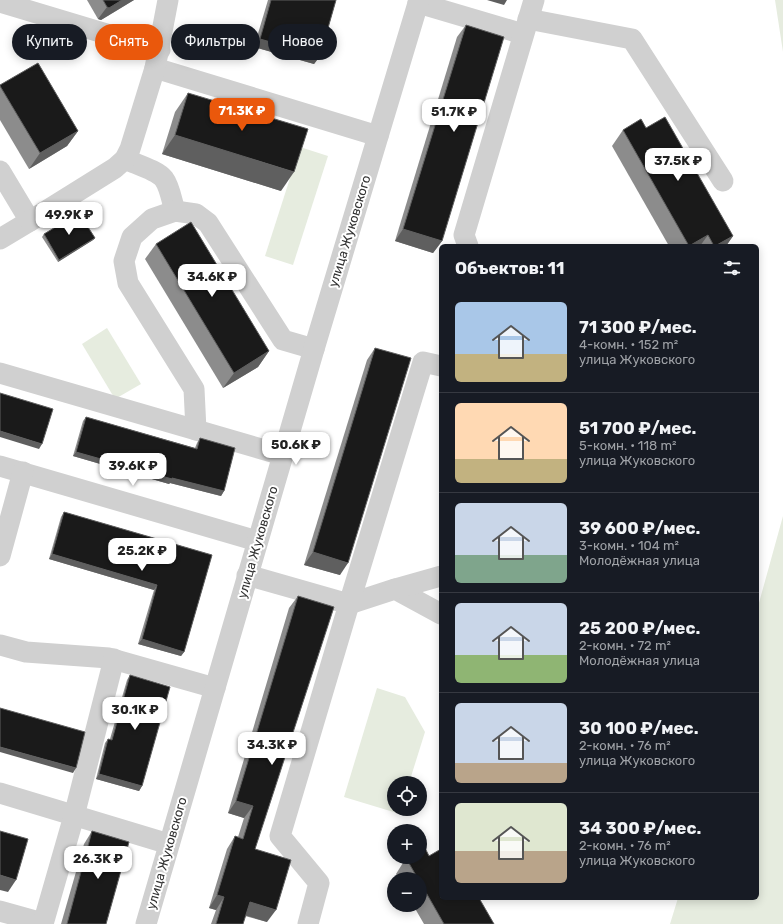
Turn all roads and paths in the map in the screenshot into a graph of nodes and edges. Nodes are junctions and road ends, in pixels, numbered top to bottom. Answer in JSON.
{"nodes":[{"id":1,"x":168,"y":0,"type":"edge"},
{"id":2,"x":0,"y":2,"type":"edge"},
{"id":3,"x":419,"y":2,"type":"edge"},
{"id":4,"x":528,"y":18,"type":"edge"},
{"id":5,"x":163,"y":30,"type":"edge"},
{"id":6,"x":95,"y":36,"type":"edge"},
{"id":7,"x":158,"y":60,"type":"edge"},
{"id":8,"x":161,"y":60,"type":"edge"},
{"id":9,"x":378,"y":136,"type":"junction"},
{"id":10,"x":125,"y":159,"type":"junction"},
{"id":11,"x":0,"y":171,"type":"edge"},
{"id":12,"x":723,"y":180,"type":"dead end"},
{"id":13,"x":175,"y":211,"type":"junction"},
{"id":14,"x":30,"y":221,"type":"junction"},
{"id":15,"x":0,"y":239,"type":"edge"},
{"id":16,"x":467,"y":244,"type":"edge"},
{"id":17,"x":314,"y":349,"type":"junction"},
{"id":18,"x":439,"y":366,"type":"edge"},
{"id":19,"x":0,"y":373,"type":"edge"},
{"id":20,"x":196,"y":430,"type":"junction"},
{"id":21,"x":282,"y":455,"type":"junction"},
{"id":22,"x":0,"y":466,"type":"edge"},
{"id":23,"x":23,"y":472,"type":"junction"},
{"id":24,"x":257,"y":541,"type":"junction"},
{"id":25,"x":0,"y":556,"type":"edge"},
{"id":26,"x":247,"y":574,"type":"junction"},
{"id":27,"x":439,"y":577,"type":"edge"},
{"id":28,"x":395,"y":589,"type":"junction"},
{"id":29,"x":349,"y":604,"type":"junction"},
{"id":30,"x":439,"y":613,"type":"edge"},
{"id":31,"x":0,"y":645,"type":"edge"},
{"id":32,"x":114,"y":659,"type":"junction"},
{"id":33,"x":215,"y":688,"type":"junction"},
{"id":34,"x":0,"y":793,"type":"edge"},
{"id":35,"x":74,"y":816,"type":"junction"},
{"id":36,"x":169,"y":844,"type":"junction"},
{"id":37,"x":0,"y":911,"type":"edge"},
{"id":38,"x":43,"y":924,"type":"edge"},
{"id":39,"x":146,"y":924,"type":"edge"},
{"id":40,"x":308,"y":924,"type":"edge"}],
"edges":[{"from":1,"to":5,"type":"street"},
{"from":2,"to":6,"type":"street"},
{"from":3,"to":4,"type":"street"},
{"from":3,"to":9,"type":"street","name":"улица Жуковского"},
{"from":4,"to":12,"type":"street"},
{"from":4,"to":16,"type":"street"},
{"from":7,"to":10,"type":"street"},
{"from":8,"to":9,"type":"street"},
{"from":9,"to":17,"type":"street","name":"улица Жуковского"},
{"from":10,"to":13,"type":"street"},
{"from":10,"to":14,"type":"street"},
{"from":11,"to":14,"type":"street"},
{"from":13,"to":17,"type":"street"},
{"from":13,"to":20,"type":"street"},
{"from":14,"to":15,"type":"street"},
{"from":17,"to":21,"type":"street","name":"улица Жуковского"},
{"from":18,"to":29,"type":"street"},
{"from":19,"to":20,"type":"street"},
{"from":20,"to":21,"type":"street"},
{"from":21,"to":24,"type":"street","name":"улица Жуковского"},
{"from":22,"to":23,"type":"street"},
{"from":23,"to":24,"type":"street"},
{"from":23,"to":25,"type":"street"},
{"from":24,"to":26,"type":"street","name":"улица Жуковского"},
{"from":26,"to":29,"type":"street"},
{"from":26,"to":33,"type":"street","name":"улица Жуковского"},
{"from":27,"to":28,"type":"street"},
{"from":28,"to":29,"type":"street"},
{"from":28,"to":30,"type":"street"},
{"from":29,"to":40,"type":"street"},
{"from":31,"to":32,"type":"street"},
{"from":32,"to":33,"type":"street"},
{"from":32,"to":35,"type":"street"},
{"from":33,"to":36,"type":"street","name":"улица Жуковского"},
{"from":34,"to":35,"type":"street"},
{"from":35,"to":36,"type":"street"},
{"from":35,"to":38,"type":"street"},
{"from":36,"to":39,"type":"street","name":"улица Жуковского"},
{"from":37,"to":38,"type":"street"}]}
